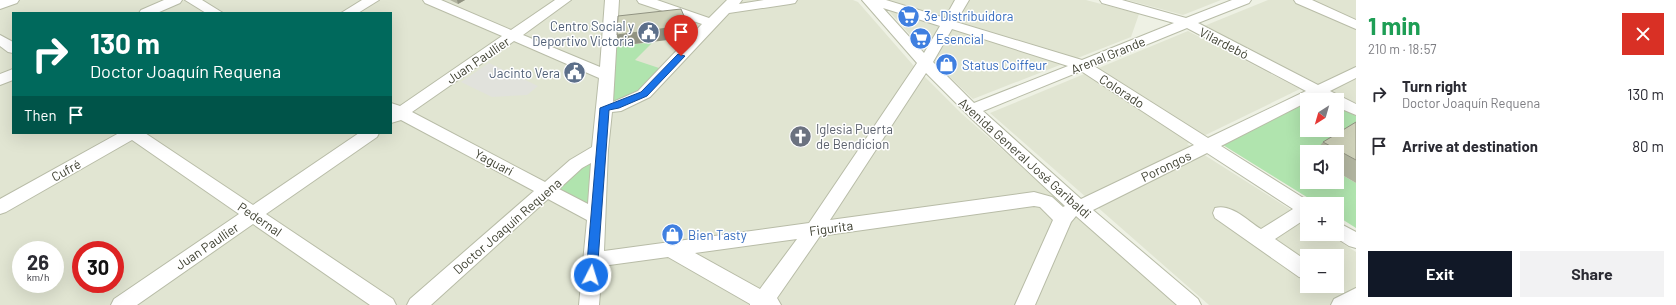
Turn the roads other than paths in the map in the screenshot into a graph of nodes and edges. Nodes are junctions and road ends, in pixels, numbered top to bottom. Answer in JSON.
{"nodes":[{"id":1,"x":12,"y":0,"type":"edge"},
{"id":2,"x":175,"y":0,"type":"edge"},
{"id":3,"x":192,"y":0,"type":"edge"},
{"id":4,"x":372,"y":0,"type":"edge"},
{"id":5,"x":430,"y":0,"type":"edge"},
{"id":6,"x":564,"y":0,"type":"edge"},
{"id":7,"x":612,"y":0,"type":"edge"},
{"id":8,"x":644,"y":0,"type":"edge"},
{"id":9,"x":790,"y":0,"type":"edge"},
{"id":10,"x":869,"y":0,"type":"edge"},
{"id":11,"x":872,"y":0,"type":"edge"},
{"id":12,"x":962,"y":0,"type":"edge"},
{"id":13,"x":1107,"y":0,"type":"edge"},
{"id":14,"x":1244,"y":0,"type":"edge"},
{"id":15,"x":1301,"y":0,"type":"edge"},
{"id":16,"x":0,"y":5,"type":"edge"},
{"id":17,"x":730,"y":5,"type":"edge"},
{"id":18,"x":1153,"y":6,"type":"edge"},
{"id":19,"x":148,"y":12,"type":"edge"},
{"id":20,"x":214,"y":12,"type":"edge"},
{"id":21,"x":350,"y":12,"type":"edge"},
{"id":22,"x":711,"y":22,"type":"junction"},
{"id":23,"x":948,"y":23,"type":"junction"},
{"id":24,"x":1187,"y":23,"type":"junction"},
{"id":25,"x":1356,"y":25,"type":"edge"},
{"id":26,"x":513,"y":36,"type":"junction"},
{"id":27,"x":0,"y":39,"type":"edge"},
{"id":28,"x":1143,"y":41,"type":"junction"},
{"id":29,"x":12,"y":48,"type":"edge"},
{"id":30,"x":925,"y":63,"type":"junction"},
{"id":31,"x":1082,"y":66,"type":"junction"},
{"id":32,"x":1356,"y":72,"type":"edge"},
{"id":33,"x":12,"y":74,"type":"edge"},
{"id":34,"x":607,"y":76,"type":"junction"},
{"id":35,"x":0,"y":80,"type":"edge"},
{"id":36,"x":1318,"y":91,"type":"junction"},
{"id":37,"x":1322,"y":93,"type":"edge"},
{"id":38,"x":1344,"y":104,"type":"edge"},
{"id":39,"x":605,"y":108,"type":"junction"},
{"id":40,"x":972,"y":110,"type":"junction"},
{"id":41,"x":1356,"y":110,"type":"edge"},
{"id":42,"x":394,"y":113,"type":"edge"},
{"id":43,"x":130,"y":134,"type":"edge"},
{"id":44,"x":133,"y":134,"type":"edge"},
{"id":45,"x":370,"y":134,"type":"edge"},
{"id":46,"x":1207,"y":146,"type":"junction"},
{"id":47,"x":600,"y":150,"type":"junction"},
{"id":48,"x":547,"y":191,"type":"junction"},
{"id":49,"x":1300,"y":205,"type":"edge"},
{"id":50,"x":0,"y":207,"type":"edge"},
{"id":51,"x":1080,"y":208,"type":"junction"},
{"id":52,"x":1222,"y":213,"type":"dead end"},
{"id":53,"x":1300,"y":213,"type":"edge"},
{"id":54,"x":253,"y":215,"type":"junction"},
{"id":55,"x":597,"y":217,"type":"junction"},
{"id":56,"x":1063,"y":218,"type":"junction"},
{"id":57,"x":814,"y":230,"type":"junction"},
{"id":58,"x":1344,"y":233,"type":"edge"},
{"id":59,"x":1261,"y":239,"type":"junction"},
{"id":60,"x":1356,"y":241,"type":"edge"},
{"id":61,"x":670,"y":249,"type":"junction"},
{"id":62,"x":592,"y":260,"type":"junction"},
{"id":63,"x":1300,"y":267,"type":"edge"},
{"id":64,"x":1356,"y":296,"type":"edge"},
{"id":65,"x":764,"y":304,"type":"edge"},
{"id":66,"x":121,"y":305,"type":"edge"},
{"id":67,"x":386,"y":305,"type":"edge"},
{"id":68,"x":417,"y":305,"type":"edge"},
{"id":69,"x":589,"y":305,"type":"edge"},
{"id":70,"x":1025,"y":305,"type":"edge"},
{"id":71,"x":1191,"y":305,"type":"edge"},
{"id":72,"x":1341,"y":305,"type":"edge"}],
"edges":[{"from":1,"to":16,"type":"street"},
{"from":2,"to":19,"type":"street"},
{"from":3,"to":20,"type":"street"},
{"from":4,"to":21,"type":"street"},
{"from":5,"to":26,"type":"street"},
{"from":6,"to":26,"type":"street","name":"Juan Paullier"},
{"from":7,"to":34,"type":"street"},
{"from":8,"to":22,"type":"street"},
{"from":9,"to":17,"type":"street"},
{"from":10,"to":30,"type":"street","name":"Avenida General José Garibaldi"},
{"from":11,"to":23,"type":"street","name":"Colorado"},
{"from":12,"to":23,"type":"street"},
{"from":13,"to":18,"type":"street","name":"Vilardebó"},
{"from":14,"to":24,"type":"street","name":"Arenal Grande"},
{"from":15,"to":25,"type":"street"},
{"from":17,"to":22,"type":"street"},
{"from":18,"to":24,"type":"street","name":"Vilardebó"},
{"from":18,"to":28,"type":"street"},
{"from":22,"to":39,"type":"street"},
{"from":23,"to":30,"type":"street"},
{"from":23,"to":31,"type":"street","name":"Colorado"},
{"from":24,"to":28,"type":"street","name":"Arenal Grande"},
{"from":24,"to":36,"type":"street","name":"Vilardebó"},
{"from":26,"to":34,"type":"street"},
{"from":26,"to":42,"type":"street","name":"Juan Paullier"},
{"from":27,"to":29,"type":"street"},
{"from":28,"to":31,"type":"street","name":"Arenal Grande"},
{"from":30,"to":40,"type":"street","name":"Avenida General José Garibaldi"},
{"from":30,"to":57,"type":"street"},
{"from":31,"to":40,"type":"street","name":"Arenal Grande"},
{"from":31,"to":46,"type":"street","name":"Colorado"},
{"from":32,"to":36,"type":"street","name":"Porongos"},
{"from":33,"to":35,"type":"street"},
{"from":34,"to":39,"type":"street"},
{"from":36,"to":37,"type":"street","name":"Vilardebó"},
{"from":36,"to":46,"type":"street","name":"Porongos"},
{"from":38,"to":41,"type":"street","name":"Vilardebó"},
{"from":39,"to":47,"type":"street"},
{"from":40,"to":51,"type":"street","name":"Avenida General José Garibaldi"},
{"from":42,"to":48,"type":"street","name":"Yaguarí"},
{"from":43,"to":50,"type":"street","name":"Cufré"},
{"from":44,"to":54,"type":"street","name":"Pedernal"},
{"from":45,"to":54,"type":"street","name":"Juan Paullier"},
{"from":46,"to":49,"type":"street","name":"Colorado"},
{"from":46,"to":51,"type":"street","name":"Porongos"},
{"from":47,"to":48,"type":"street","name":"Doctor Joaquín Requena"},
{"from":47,"to":55,"type":"street"},
{"from":48,"to":55,"type":"street","name":"Yaguarí"},
{"from":48,"to":68,"type":"street","name":"Doctor Joaquín Requena"},
{"from":51,"to":56,"type":"street","name":"Porongos"},
{"from":51,"to":71,"type":"street","name":"Avenida General José Garibaldi"},
{"from":52,"to":59,"type":"street"},
{"from":53,"to":59,"type":"street"},
{"from":54,"to":66,"type":"street","name":"Juan Paullier"},
{"from":54,"to":67,"type":"street","name":"Pedernal"},
{"from":55,"to":62,"type":"street"},
{"from":56,"to":57,"type":"street","name":"Figurita"},
{"from":56,"to":70,"type":"street"},
{"from":57,"to":61,"type":"street","name":"Figurita"},
{"from":57,"to":65,"type":"street"},
{"from":58,"to":60,"type":"street"},
{"from":59,"to":63,"type":"street"},
{"from":61,"to":62,"type":"street","name":"Figurita"},
{"from":61,"to":65,"type":"street"},
{"from":62,"to":69,"type":"street"},
{"from":64,"to":72,"type":"street"}]}
